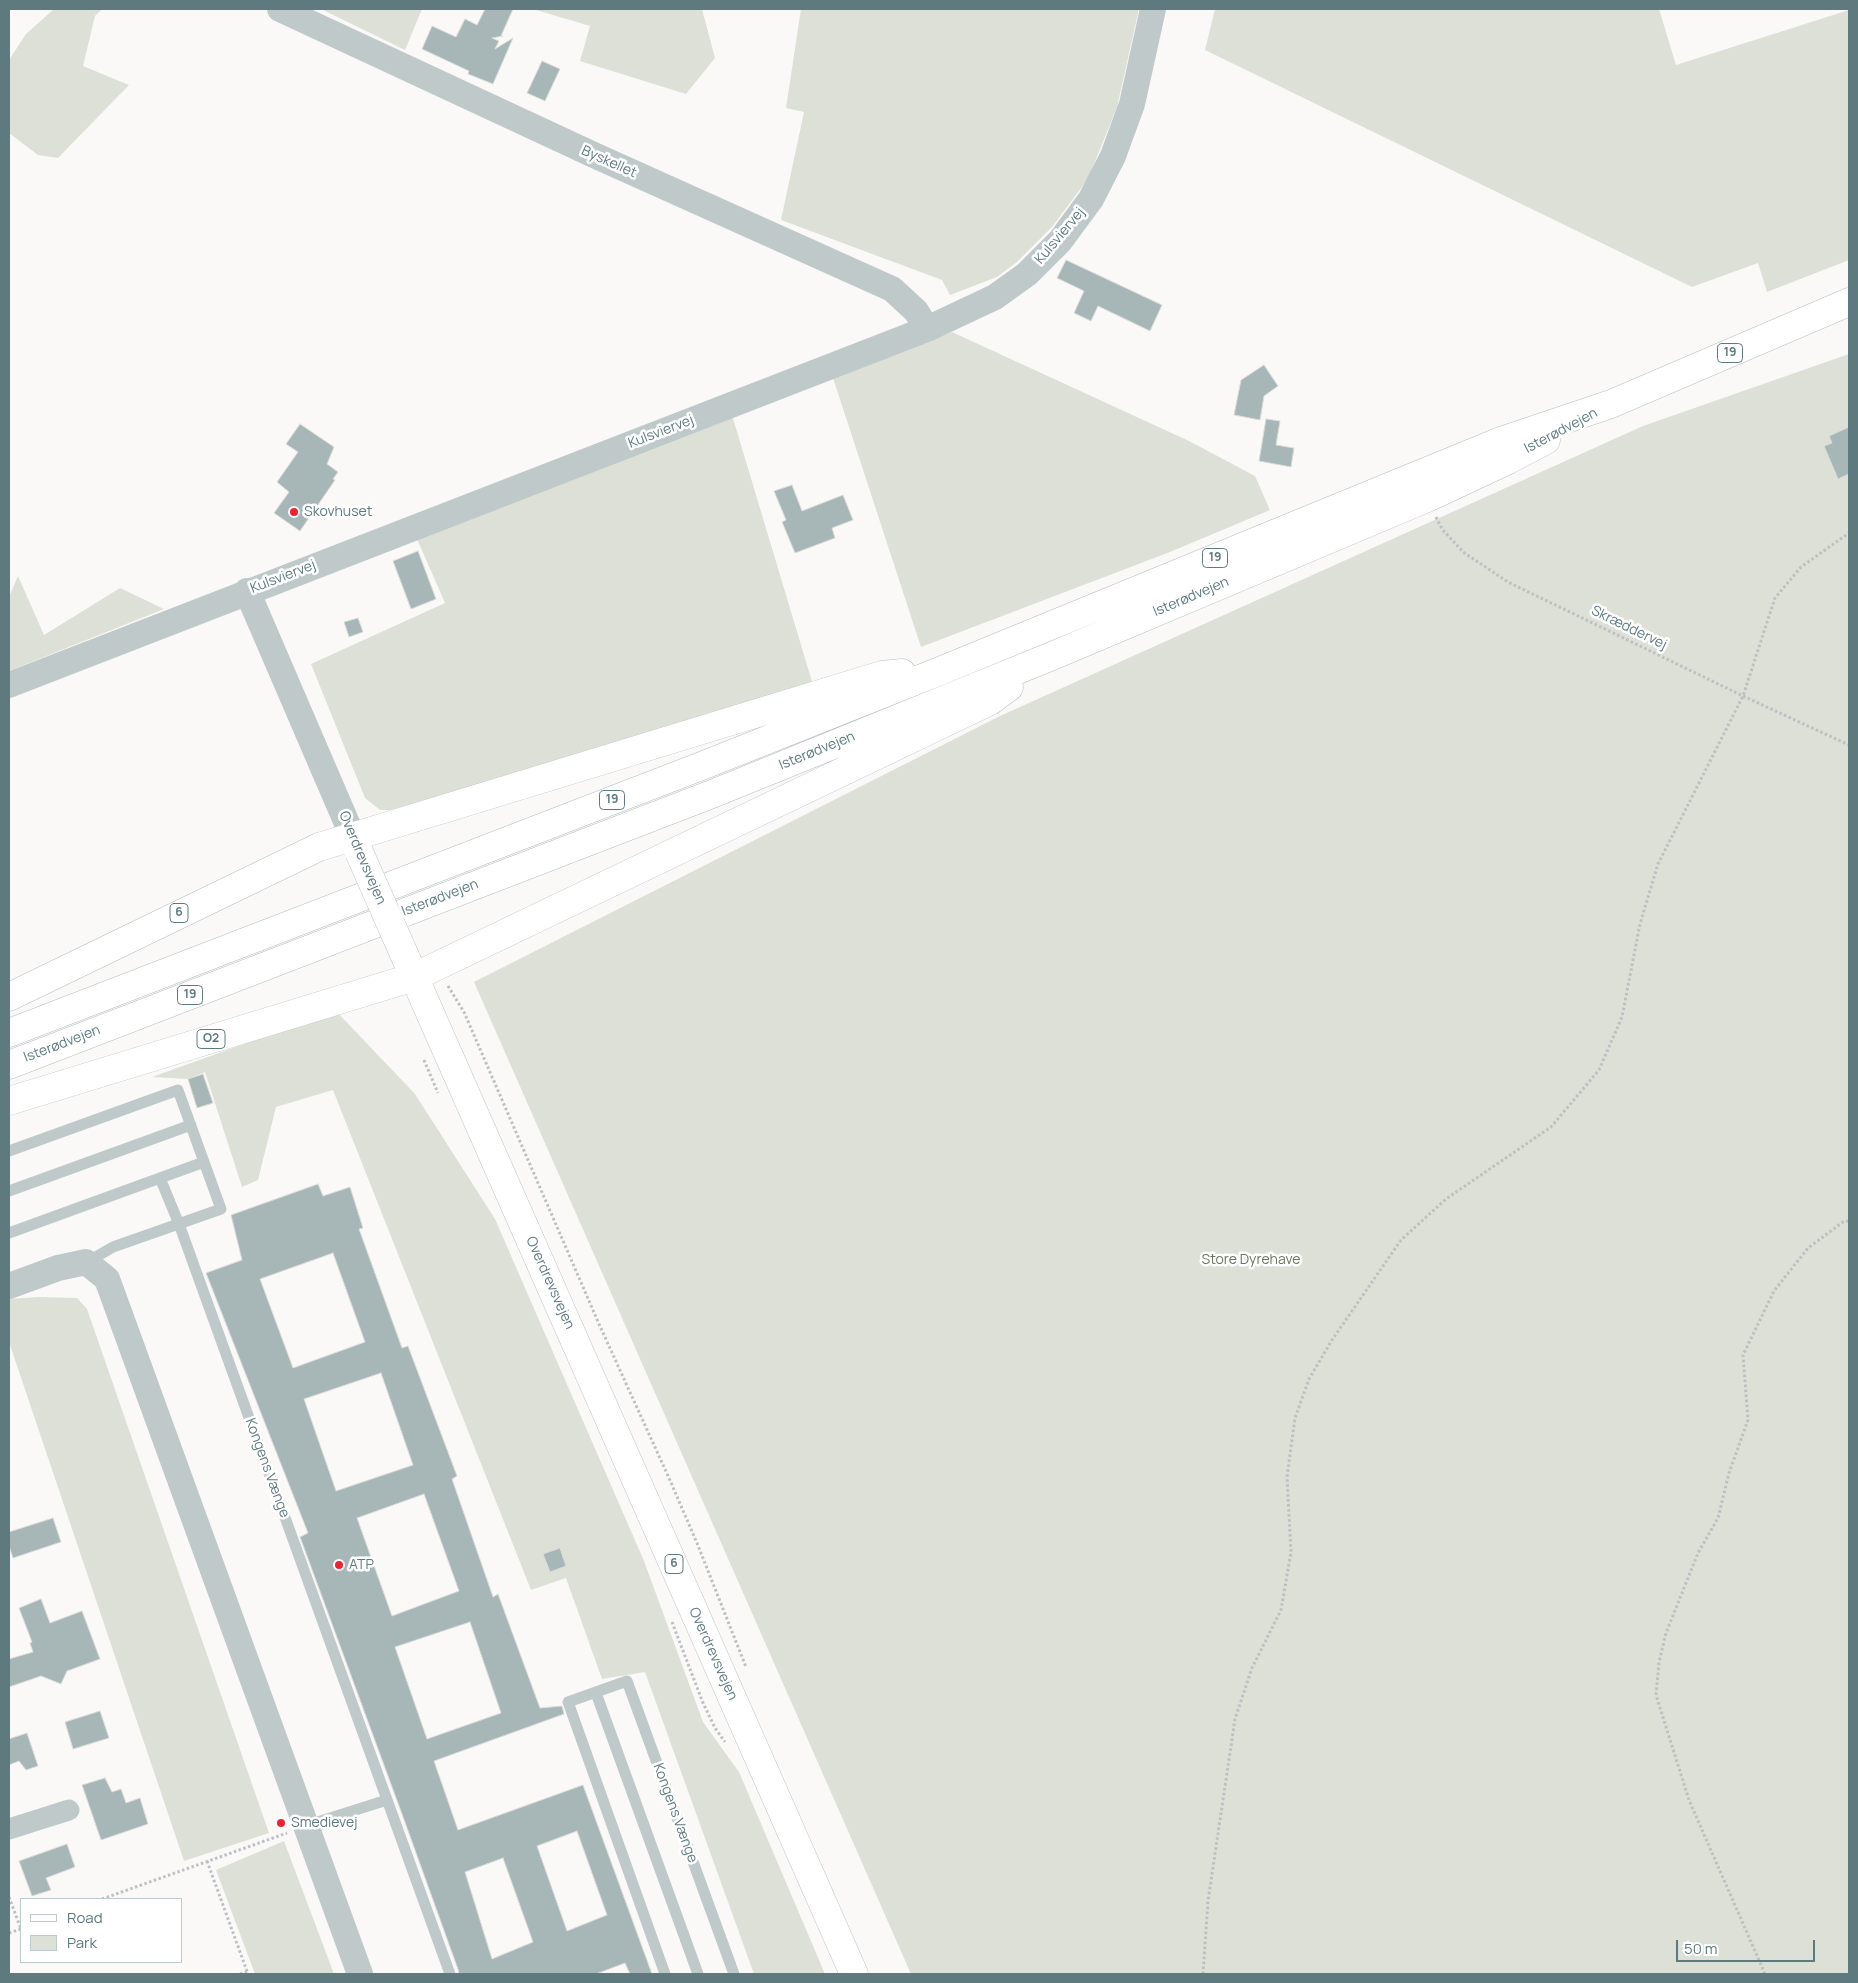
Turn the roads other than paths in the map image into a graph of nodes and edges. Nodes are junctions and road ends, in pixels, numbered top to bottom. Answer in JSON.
{"nodes":[{"id":1,"x":280,"y":9,"type":"edge"},
{"id":2,"x":1153,"y":9,"type":"edge"},
{"id":3,"x":1849,"y":302,"type":"edge"},
{"id":4,"x":927,"y":329,"type":"junction"},
{"id":5,"x":1611,"y":404,"type":"junction"},
{"id":6,"x":247,"y":591,"type":"junction"},
{"id":7,"x":1052,"y":656,"type":"junction"},
{"id":8,"x":940,"y":671,"type":"junction"},
{"id":9,"x":9,"y":684,"type":"edge"},
{"id":10,"x":356,"y":844,"type":"junction"},
{"id":11,"x":418,"y":969,"type":"junction"},
{"id":12,"x":9,"y":997,"type":"edge"},
{"id":13,"x":9,"y":1033,"type":"edge"},
{"id":14,"x":9,"y":1064,"type":"edge"},
{"id":15,"x":9,"y":1101,"type":"edge"},
{"id":16,"x":190,"y":1125,"type":"junction"},
{"id":17,"x":9,"y":1151,"type":"edge"},
{"id":18,"x":204,"y":1162,"type":"junction"},
{"id":19,"x":160,"y":1178,"type":"junction"},
{"id":20,"x":9,"y":1191,"type":"edge"},
{"id":21,"x":179,"y":1224,"type":"junction"},
{"id":22,"x":9,"y":1233,"type":"edge"},
{"id":23,"x":86,"y":1262,"type":"junction"},
{"id":24,"x":9,"y":1286,"type":"edge"},
{"id":25,"x":596,"y":1692,"type":"junction"},
{"id":26,"x":387,"y":1800,"type":"junction"},
{"id":27,"x":69,"y":1810,"type":"dead end"},
{"id":28,"x":305,"y":1826,"type":"junction"},
{"id":29,"x":9,"y":1829,"type":"edge"},
{"id":30,"x":360,"y":1974,"type":"edge"},
{"id":31,"x":450,"y":1974,"type":"edge"},
{"id":32,"x":666,"y":1974,"type":"edge"},
{"id":33,"x":698,"y":1974,"type":"edge"},
{"id":34,"x":734,"y":1974,"type":"edge"},
{"id":35,"x":854,"y":1974,"type":"edge"}],
"edges":[{"from":1,"to":4,"type":"street","name":"Byskellet"},
{"from":2,"to":4,"type":"street","name":"Kulsviervej"},
{"from":3,"to":5,"type":"main road","name":"Isterødvejen","number":"19"},
{"from":4,"to":6,"type":"street","name":"Kulsviervej"},
{"from":5,"to":7,"type":"main road","name":"Isterødvejen","number":"19"},
{"from":5,"to":8,"type":"main road","name":"Isterødvejen","number":"19"},
{"from":6,"to":9,"type":"street","name":"Kulsviervej"},
{"from":6,"to":10,"type":"street","name":"Overdrevsvejen"},
{"from":7,"to":11,"type":"main road"},
{"from":7,"to":14,"type":"main road","name":"Isterødvejen","number":"19"},
{"from":8,"to":10,"type":"main road"},
{"from":8,"to":13,"type":"main road","name":"Isterødvejen","number":"19"},
{"from":10,"to":11,"type":"main road","name":"Overdrevsvejen","number":"6","bridge":true},
{"from":10,"to":12,"type":"main road","number":"6"},
{"from":11,"to":15,"type":"main road","number":"O2"},
{"from":11,"to":35,"type":"main road","name":"Overdrevsvejen","number":"6"},
{"from":16,"to":17,"type":"lane"},
{"from":16,"to":18,"type":"lane"},
{"from":16,"to":20,"type":"lane"},
{"from":18,"to":19,"type":"lane"},
{"from":18,"to":21,"type":"lane"},
{"from":19,"to":21,"type":"lane","name":"Kongens Vænge"},
{"from":19,"to":22,"type":"lane"},
{"from":21,"to":23,"type":"lane"},
{"from":21,"to":26,"type":"lane","name":"Kongens Vænge"},
{"from":23,"to":24,"type":"street"},
{"from":23,"to":28,"type":"street"},
{"from":25,"to":32,"type":"lane","name":"Kongens Vænge"},
{"from":25,"to":33,"type":"lane"},
{"from":25,"to":34,"type":"lane","name":"Kongens Vænge"},
{"from":26,"to":28,"type":"lane"},
{"from":26,"to":31,"type":"lane","name":"Kongens Vænge"},
{"from":27,"to":29,"type":"street"},
{"from":28,"to":30,"type":"street"}]}
